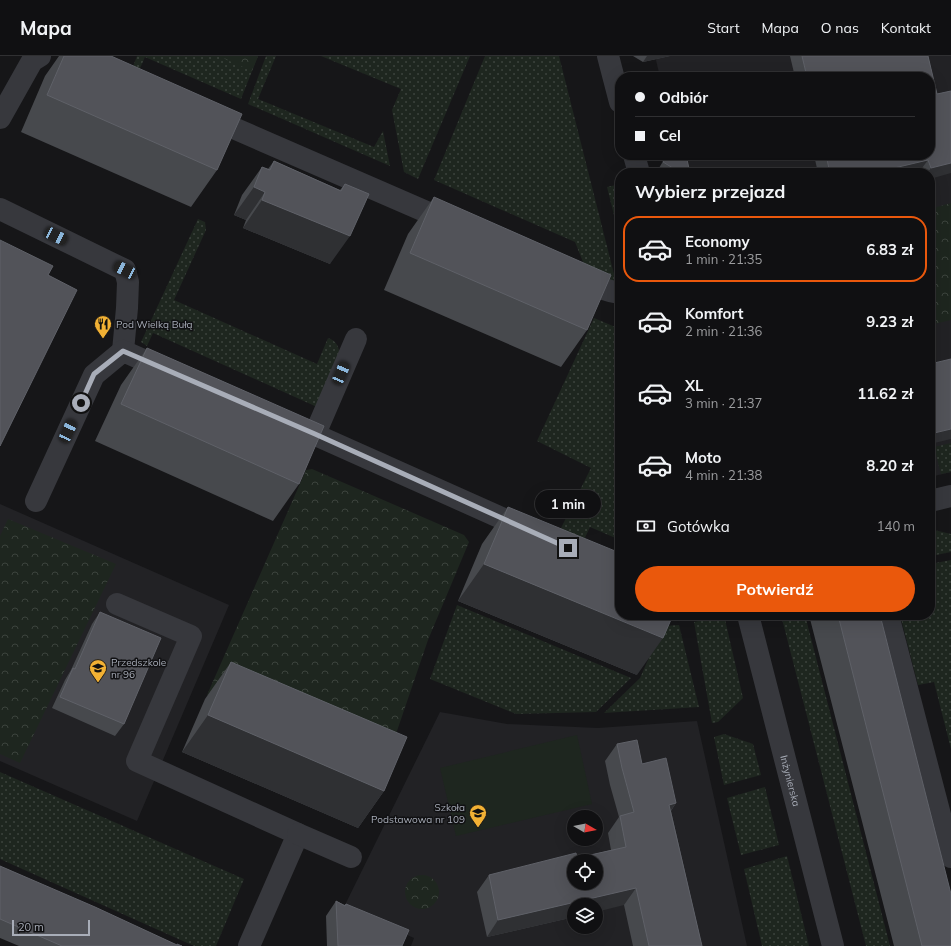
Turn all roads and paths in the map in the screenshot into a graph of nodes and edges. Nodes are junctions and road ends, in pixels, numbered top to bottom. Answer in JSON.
{"nodes":[{"id":1,"x":40,"y":56,"type":"edge"},
{"id":2,"x":608,"y":56,"type":"edge"},
{"id":3,"x":615,"y":83,"type":"edge"},
{"id":4,"x":191,"y":110,"type":"edge"},
{"id":5,"x":0,"y":118,"type":"edge"},
{"id":6,"x":0,"y":209,"type":"edge"},
{"id":7,"x":470,"y":231,"type":"edge"},
{"id":8,"x":564,"y":273,"type":"edge"},
{"id":9,"x":615,"y":292,"type":"edge"},
{"id":10,"x":356,"y":339,"type":"dead end"},
{"id":11,"x":123,"y":351,"type":"junction"},
{"id":12,"x":183,"y":377,"type":"edge"},
{"id":13,"x":271,"y":415,"type":"edge"},
{"id":14,"x":315,"y":434,"type":"junction"},
{"id":15,"x":951,"y":496,"type":"edge"},
{"id":16,"x":935,"y":500,"type":"edge"},
{"id":17,"x":36,"y":501,"type":"dead end"},
{"id":18,"x":543,"y":537,"type":"edge"},
{"id":19,"x":117,"y":604,"type":"dead end"},
{"id":20,"x":749,"y":620,"type":"edge"},
{"id":21,"x":889,"y":620,"type":"edge"},
{"id":22,"x":298,"y":834,"type":"junction"},
{"id":23,"x":351,"y":857,"type":"dead end"},
{"id":24,"x":951,"y":857,"type":"edge"},
{"id":25,"x":249,"y":946,"type":"edge"},
{"id":26,"x":833,"y":946,"type":"edge"}],
"edges":[{"from":1,"to":5,"type":"street"},
{"from":2,"to":3,"type":"street"},
{"from":4,"to":7,"type":"street"},
{"from":6,"to":11,"type":"street"},
{"from":8,"to":9,"type":"street"},
{"from":10,"to":14,"type":"street"},
{"from":11,"to":12,"type":"street"},
{"from":11,"to":17,"type":"street"},
{"from":13,"to":14,"type":"street"},
{"from":14,"to":18,"type":"street"},
{"from":15,"to":16,"type":"street"},
{"from":19,"to":22,"type":"street"},
{"from":20,"to":26,"type":"street","name":"Inżynierska"},
{"from":21,"to":24,"type":"street"},
{"from":22,"to":23,"type":"street"},
{"from":22,"to":25,"type":"street"}]}
